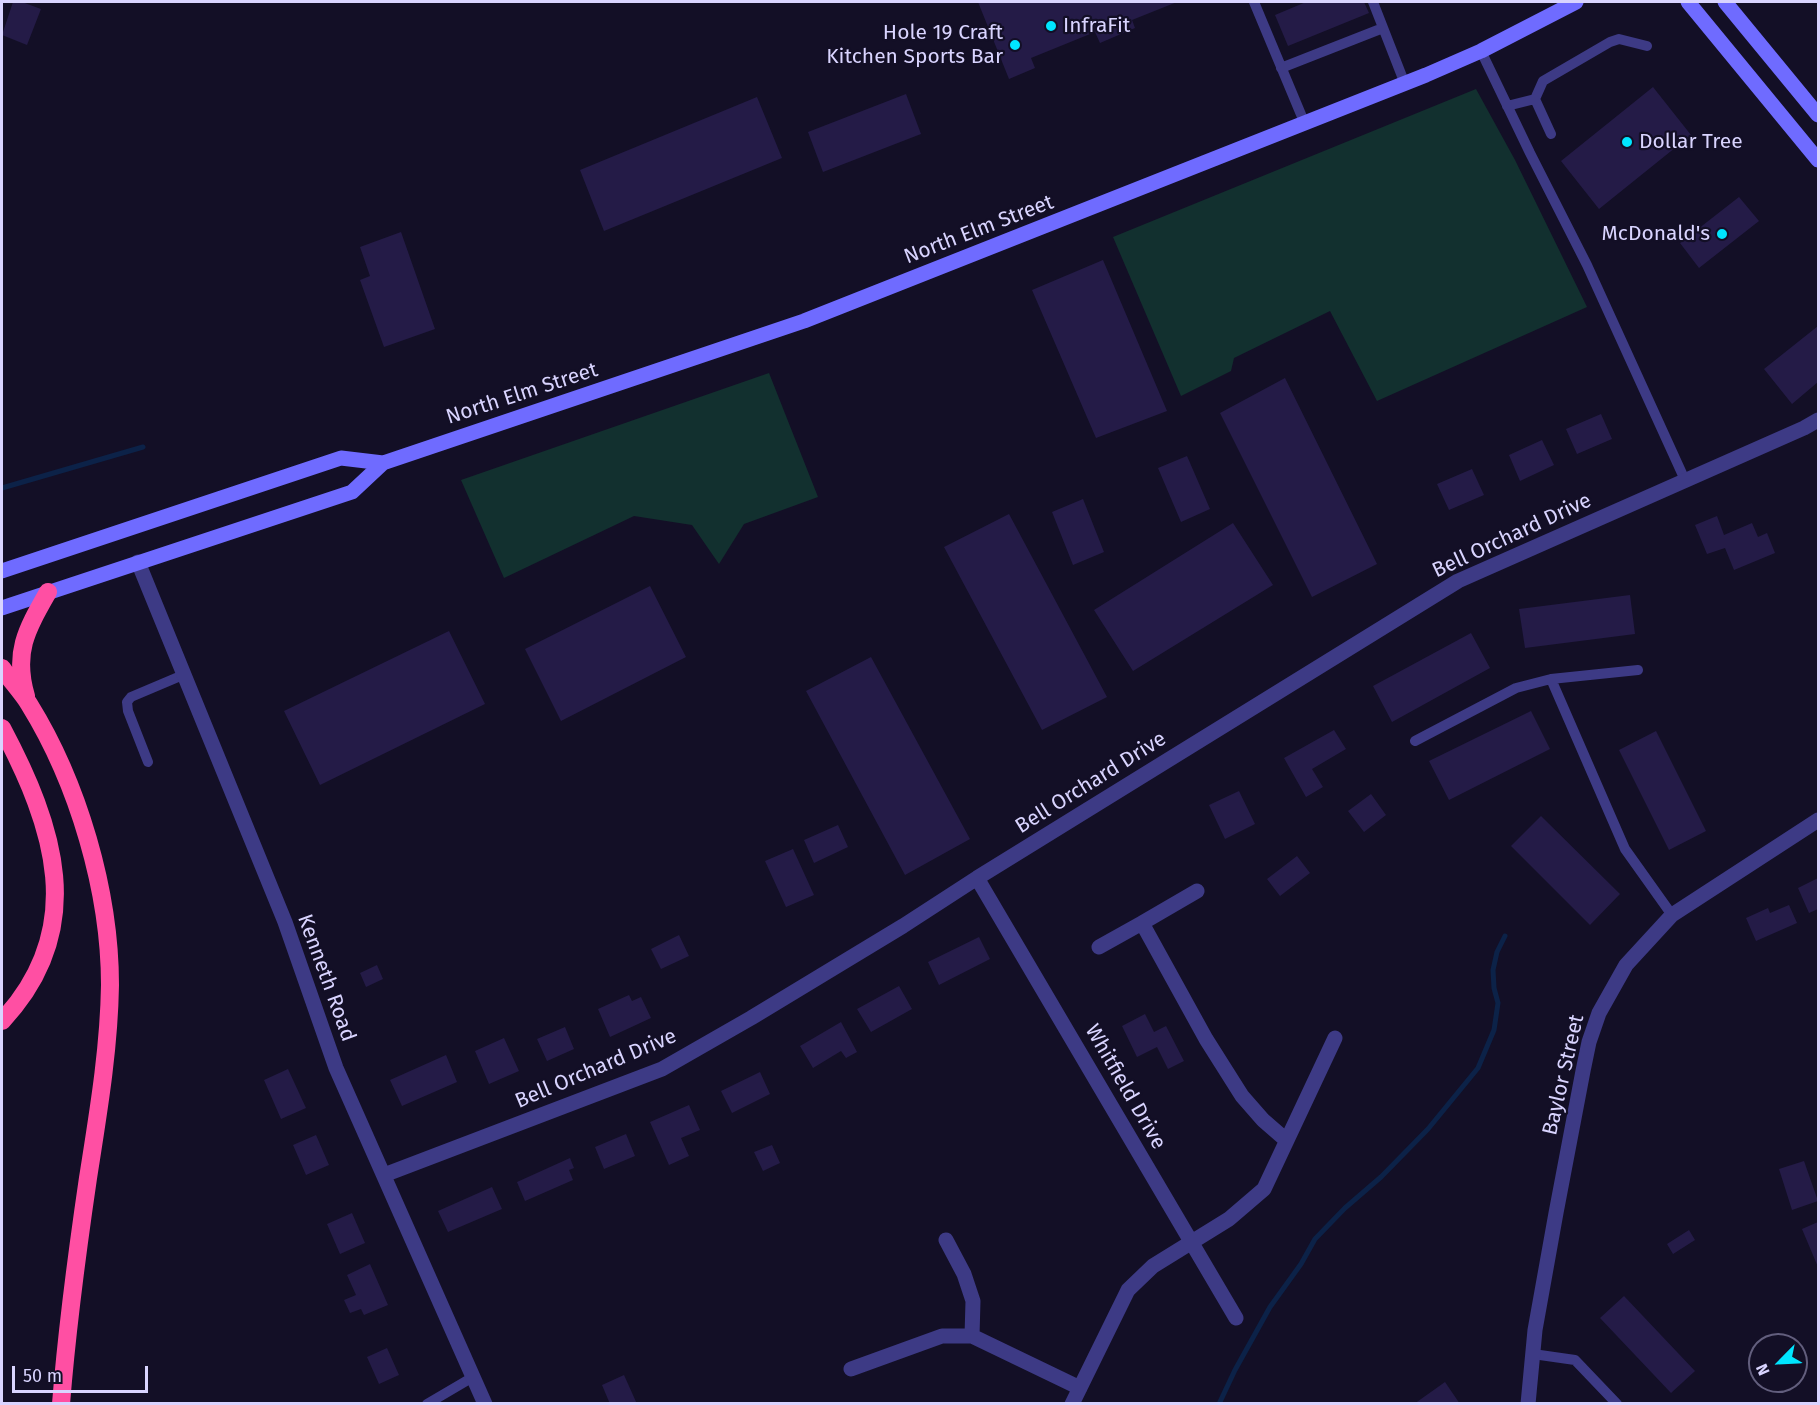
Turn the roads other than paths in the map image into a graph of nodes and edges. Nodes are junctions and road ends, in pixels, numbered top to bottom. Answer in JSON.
{"nodes":[{"id":1,"x":1254,"y":2,"type":"edge"},
{"id":2,"x":1373,"y":2,"type":"edge"},
{"id":3,"x":1576,"y":2,"type":"edge"},
{"id":4,"x":1688,"y":2,"type":"edge"},
{"id":5,"x":1725,"y":2,"type":"edge"},
{"id":6,"x":1383,"y":28,"type":"junction"},
{"id":7,"x":1647,"y":46,"type":"dead end"},
{"id":8,"x":1481,"y":51,"type":"junction"},
{"id":9,"x":1281,"y":68,"type":"junction"},
{"id":10,"x":1405,"y":84,"type":"junction"},
{"id":11,"x":1535,"y":99,"type":"junction"},
{"id":12,"x":1507,"y":106,"type":"junction"},
{"id":13,"x":1818,"y":115,"type":"edge"},
{"id":14,"x":1305,"y":124,"type":"junction"},
{"id":15,"x":1551,"y":134,"type":"dead end"},
{"id":16,"x":1818,"y":160,"type":"edge"},
{"id":17,"x":1818,"y":420,"type":"edge"},
{"id":18,"x":383,"y":463,"type":"junction"},
{"id":19,"x":1685,"y":480,"type":"junction"},
{"id":20,"x":138,"y":562,"type":"junction"},
{"id":21,"x":2,"y":571,"type":"edge"},
{"id":22,"x":48,"y":592,"type":"junction"},
{"id":23,"x":2,"y":608,"type":"edge"},
{"id":24,"x":2,"y":668,"type":"edge"},
{"id":25,"x":1638,"y":670,"type":"dead end"},
{"id":26,"x":183,"y":675,"type":"junction"},
{"id":27,"x":1551,"y":679,"type":"junction"},
{"id":28,"x":28,"y":704,"type":"junction"},
{"id":29,"x":2,"y":728,"type":"edge"},
{"id":30,"x":1415,"y":741,"type":"dead end"},
{"id":31,"x":148,"y":762,"type":"dead end"},
{"id":32,"x":1818,"y":820,"type":"edge"},
{"id":33,"x":977,"y":878,"type":"junction"},
{"id":34,"x":1197,"y":891,"type":"dead end"},
{"id":35,"x":1672,"y":915,"type":"junction"},
{"id":36,"x":1142,"y":922,"type":"junction"},
{"id":37,"x":1099,"y":947,"type":"dead end"},
{"id":38,"x":2,"y":1022,"type":"edge"},
{"id":39,"x":1335,"y":1038,"type":"dead end"},
{"id":40,"x":1286,"y":1140,"type":"junction"},
{"id":41,"x":384,"y":1175,"type":"junction"},
{"id":42,"x":946,"y":1239,"type":"dead end"},
{"id":43,"x":1192,"y":1243,"type":"junction"},
{"id":44,"x":1236,"y":1318,"type":"dead end"},
{"id":45,"x":972,"y":1336,"type":"junction"},
{"id":46,"x":1533,"y":1354,"type":"junction"},
{"id":47,"x":851,"y":1370,"type":"dead end"},
{"id":48,"x":473,"y":1377,"type":"junction"},
{"id":49,"x":1080,"y":1388,"type":"junction"},
{"id":50,"x":61,"y":1404,"type":"edge"},
{"id":51,"x":427,"y":1404,"type":"edge"},
{"id":52,"x":485,"y":1404,"type":"edge"},
{"id":53,"x":1072,"y":1404,"type":"edge"},
{"id":54,"x":1528,"y":1404,"type":"edge"},
{"id":55,"x":1617,"y":1404,"type":"edge"}],
"edges":[{"from":1,"to":9,"type":"lane"},
{"from":2,"to":6,"type":"lane"},
{"from":3,"to":8,"type":"main road","name":"North Elm Street"},
{"from":4,"to":16,"type":"main road"},
{"from":5,"to":13,"type":"main road"},
{"from":6,"to":9,"type":"lane"},
{"from":6,"to":10,"type":"lane"},
{"from":7,"to":11,"type":"lane"},
{"from":8,"to":10,"type":"main road","name":"North Elm Street"},
{"from":8,"to":12,"type":"lane"},
{"from":9,"to":14,"type":"lane"},
{"from":10,"to":14,"type":"main road","name":"North Elm Street"},
{"from":11,"to":12,"type":"lane"},
{"from":11,"to":15,"type":"lane"},
{"from":12,"to":19,"type":"lane"},
{"from":14,"to":18,"type":"main road","name":"North Elm Street"},
{"from":17,"to":19,"type":"street","name":"Bell Orchard Drive"},
{"from":18,"to":20,"type":"main road","name":"North Elm Street"},
{"from":18,"to":21,"type":"main road","name":"North Elm Street"},
{"from":19,"to":33,"type":"street","name":"Bell Orchard Drive"},
{"from":20,"to":22,"type":"main road","name":"North Elm Street"},
{"from":20,"to":26,"type":"street","name":"Kenneth Road"},
{"from":22,"to":23,"type":"main road","name":"North Elm Street"},
{"from":22,"to":28,"type":"highway"},
{"from":24,"to":28,"type":"highway"},
{"from":25,"to":27,"type":"lane"},
{"from":26,"to":31,"type":"lane"},
{"from":26,"to":41,"type":"street","name":"Kenneth Road"},
{"from":27,"to":30,"type":"lane"},
{"from":27,"to":35,"type":"lane"},
{"from":28,"to":50,"type":"highway"},
{"from":29,"to":38,"type":"highway"},
{"from":32,"to":35,"type":"street","name":"Baylor Street"},
{"from":33,"to":41,"type":"street","name":"Bell Orchard Drive"},
{"from":33,"to":43,"type":"street","name":"Whitfield Drive"},
{"from":34,"to":36,"type":"street"},
{"from":35,"to":46,"type":"street","name":"Baylor Street"},
{"from":36,"to":37,"type":"street"},
{"from":36,"to":40,"type":"street"},
{"from":39,"to":40,"type":"street"},
{"from":40,"to":43,"type":"street"},
{"from":41,"to":48,"type":"street","name":"Kenneth Road"},
{"from":42,"to":45,"type":"street"},
{"from":43,"to":44,"type":"street","name":"Whitfield Drive"},
{"from":43,"to":49,"type":"street"},
{"from":45,"to":47,"type":"street"},
{"from":45,"to":49,"type":"street"},
{"from":46,"to":54,"type":"street","name":"Baylor Street"},
{"from":46,"to":55,"type":"lane"},
{"from":48,"to":51,"type":"lane"},
{"from":48,"to":52,"type":"street","name":"Kenneth Road"},
{"from":49,"to":53,"type":"street"}]}
